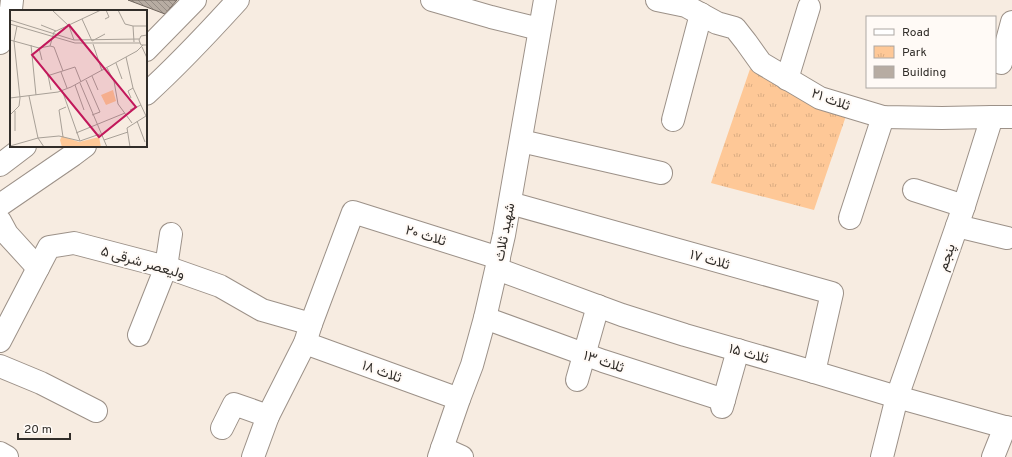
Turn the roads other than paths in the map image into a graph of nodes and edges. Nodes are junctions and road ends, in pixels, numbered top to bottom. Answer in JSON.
{"nodes":[{"id":1,"x":195,"y":0,"type":"edge"},
{"id":2,"x":238,"y":0,"type":"edge"},
{"id":3,"x":432,"y":0,"type":"edge"},
{"id":4,"x":545,"y":0,"type":"edge"},
{"id":5,"x":657,"y":0,"type":"edge"},
{"id":6,"x":10,"y":7,"type":"edge"},
{"id":7,"x":809,"y":7,"type":"dead end"},
{"id":8,"x":701,"y":14,"type":"junction"},
{"id":9,"x":1012,"y":22,"type":"edge"},
{"id":10,"x":539,"y":29,"type":"junction"},
{"id":11,"x":0,"y":43,"type":"edge"},
{"id":12,"x":147,"y":49,"type":"edge"},
{"id":13,"x":1001,"y":63,"type":"dead end"},
{"id":14,"x":787,"y":79,"type":"junction"},
{"id":15,"x":147,"y":93,"type":"edge"},
{"id":16,"x":883,"y":116,"type":"junction"},
{"id":17,"x":1002,"y":117,"type":"edge"},
{"id":18,"x":674,"y":120,"type":"dead end"},
{"id":19,"x":521,"y":141,"type":"junction"},
{"id":20,"x":24,"y":147,"type":"edge"},
{"id":21,"x":83,"y":147,"type":"edge"},
{"id":22,"x":0,"y":165,"type":"edge"},
{"id":23,"x":661,"y":173,"type":"dead end"},
{"id":24,"x":914,"y":190,"type":"dead end"},
{"id":25,"x":510,"y":203,"type":"junction"},
{"id":26,"x":0,"y":205,"type":"edge"},
{"id":27,"x":960,"y":216,"type":"junction"},
{"id":28,"x":850,"y":218,"type":"dead end"},
{"id":29,"x":0,"y":221,"type":"edge"},
{"id":30,"x":171,"y":234,"type":"dead end"},
{"id":31,"x":1007,"y":238,"type":"dead end"},
{"id":32,"x":498,"y":264,"type":"junction"},
{"id":33,"x":166,"y":267,"type":"junction"},
{"id":34,"x":38,"y":268,"type":"junction"},
{"id":35,"x":598,"y":306,"type":"junction"},
{"id":36,"x":485,"y":318,"type":"junction"},
{"id":37,"x":308,"y":333,"type":"junction"},
{"id":38,"x":139,"y":335,"type":"dead end"},
{"id":39,"x":0,"y":341,"type":"edge"},
{"id":40,"x":738,"y":350,"type":"junction"},
{"id":41,"x":584,"y":354,"type":"junction"},
{"id":42,"x":0,"y":366,"type":"edge"},
{"id":43,"x":814,"y":372,"type":"junction"},
{"id":44,"x":577,"y":380,"type":"dead end"},
{"id":45,"x":897,"y":397,"type":"junction"},
{"id":46,"x":459,"y":399,"type":"junction"},
{"id":47,"x":96,"y":411,"type":"dead end"},
{"id":48,"x":268,"y":416,"type":"junction"},
{"id":49,"x":1008,"y":427,"type":"edge"},
{"id":50,"x":222,"y":428,"type":"dead end"},
{"id":51,"x":0,"y":453,"type":"edge"},
{"id":52,"x":441,"y":453,"type":"edge"},
{"id":53,"x":7,"y":457,"type":"edge"},
{"id":54,"x":253,"y":457,"type":"edge"},
{"id":55,"x":462,"y":457,"type":"edge"},
{"id":56,"x":882,"y":457,"type":"edge"},
{"id":57,"x":993,"y":457,"type":"edge"}],
"edges":[{"from":1,"to":12,"type":"street"},
{"from":2,"to":15,"type":"street"},
{"from":3,"to":10,"type":"street"},
{"from":4,"to":10,"type":"street","name":"شهید ثلاث"},
{"from":5,"to":8,"type":"street","name":"ثلاث ۲۱"},
{"from":6,"to":11,"type":"street"},
{"from":7,"to":14,"type":"street"},
{"from":8,"to":14,"type":"street","name":"ثلاث ۲۱"},
{"from":8,"to":18,"type":"street"},
{"from":9,"to":13,"type":"street"},
{"from":10,"to":19,"type":"street","name":"شهید ثلاث"},
{"from":14,"to":16,"type":"street","name":"ثلاث ۲۱"},
{"from":16,"to":17,"type":"street","name":"ثلاث ۲۱"},
{"from":16,"to":28,"type":"street"},
{"from":17,"to":27,"type":"street","name":"پنجم"},
{"from":19,"to":23,"type":"street"},
{"from":19,"to":25,"type":"street","name":"شهید ثلاث"},
{"from":20,"to":22,"type":"street"},
{"from":21,"to":26,"type":"street"},
{"from":24,"to":27,"type":"street"},
{"from":25,"to":32,"type":"street","name":"شهید ثلاث"},
{"from":25,"to":43,"type":"street","name":"ثلاث ۱۷"},
{"from":27,"to":31,"type":"street"},
{"from":27,"to":45,"type":"street","name":"پنجم"},
{"from":29,"to":34,"type":"street"},
{"from":30,"to":33,"type":"street"},
{"from":32,"to":35,"type":"street","name":"ثلاث ۱۵"},
{"from":32,"to":36,"type":"street","name":"شهید ثلاث"},
{"from":32,"to":37,"type":"street","name":"ثلاث ۲۰"},
{"from":33,"to":34,"type":"street","name":"ولیعصر شرقی ۵"},
{"from":33,"to":37,"type":"street","name":"ولیعصر شرقی ۵"},
{"from":33,"to":38,"type":"street"},
{"from":34,"to":39,"type":"street"},
{"from":35,"to":40,"type":"street","name":"ثلاث ۱۵"},
{"from":35,"to":41,"type":"street"},
{"from":36,"to":41,"type":"street","name":"ثلاث ۱۳"},
{"from":36,"to":46,"type":"street","name":"شهید ثلاث"},
{"from":37,"to":46,"type":"street","name":"ثلاث ۱۸"},
{"from":37,"to":48,"type":"street"},
{"from":40,"to":41,"type":"street","name":"ثلاث ۱۳"},
{"from":40,"to":43,"type":"street","name":"ثلاث ۱۵"},
{"from":41,"to":44,"type":"street"},
{"from":42,"to":47,"type":"street"},
{"from":43,"to":45,"type":"street","name":"ثلاث ۱۵"},
{"from":45,"to":49,"type":"street","name":"ثلاث ۱۵"},
{"from":45,"to":56,"type":"street","name":"پنجم"},
{"from":46,"to":52,"type":"street","name":"شهید ثلاث"},
{"from":48,"to":50,"type":"street"},
{"from":48,"to":54,"type":"street"},
{"from":49,"to":57,"type":"street"},
{"from":51,"to":53,"type":"street"},
{"from":52,"to":55,"type":"street"}]}
